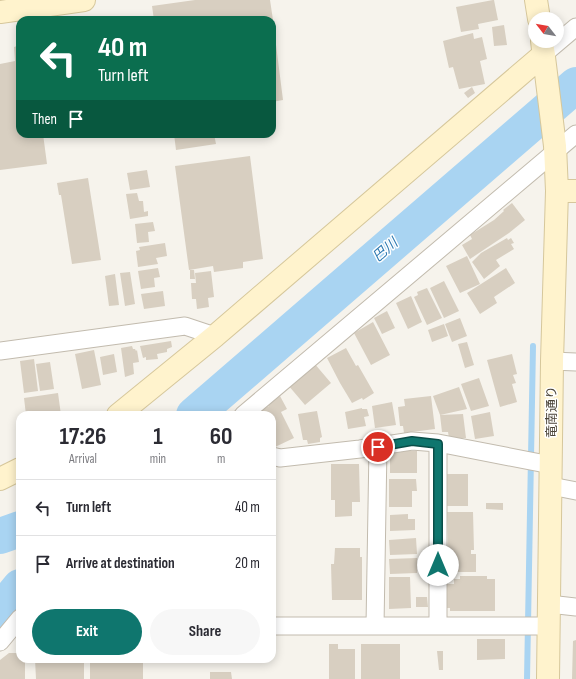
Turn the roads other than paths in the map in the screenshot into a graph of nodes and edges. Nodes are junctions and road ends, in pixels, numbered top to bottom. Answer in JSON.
{"nodes":[{"id":1,"x":84,"y":0,"type":"edge"},
{"id":2,"x":536,"y":0,"type":"edge"},
{"id":3,"x":0,"y":12,"type":"edge"},
{"id":4,"x":538,"y":12,"type":"edge"},
{"id":5,"x":576,"y":27,"type":"edge"},
{"id":6,"x":544,"y":54,"type":"edge"},
{"id":7,"x":576,"y":134,"type":"edge"},
{"id":8,"x":555,"y":149,"type":"junction"},
{"id":9,"x":567,"y":191,"type":"edge"},
{"id":10,"x":215,"y":336,"type":"junction"},
{"id":11,"x":0,"y":351,"type":"edge"},
{"id":12,"x":552,"y":361,"type":"junction"},
{"id":13,"x":576,"y":362,"type":"edge"},
{"id":14,"x":123,"y":411,"type":"edge"},
{"id":15,"x":248,"y":411,"type":"edge"},
{"id":16,"x":438,"y":444,"type":"junction"},
{"id":17,"x":378,"y":447,"type":"junction"},
{"id":18,"x":276,"y":457,"type":"edge"},
{"id":19,"x":16,"y":471,"type":"edge"},
{"id":20,"x":551,"y":475,"type":"junction"},
{"id":21,"x":0,"y":479,"type":"edge"},
{"id":22,"x":576,"y":491,"type":"edge"},
{"id":23,"x":549,"y":604,"type":"junction"},
{"id":24,"x":576,"y":607,"type":"edge"},
{"id":25,"x":16,"y":625,"type":"edge"},
{"id":26,"x":276,"y":626,"type":"edge"},
{"id":27,"x":374,"y":626,"type":"junction"},
{"id":28,"x":438,"y":626,"type":"junction"},
{"id":29,"x":549,"y":626,"type":"junction"},
{"id":30,"x":0,"y":642,"type":"edge"},
{"id":31,"x":548,"y":679,"type":"edge"}],
"edges":[{"from":1,"to":3,"type":"street"},
{"from":2,"to":4,"type":"street"},
{"from":5,"to":6,"type":"street"},
{"from":6,"to":8,"type":"street","name":"竜南通り"},
{"from":6,"to":10,"type":"street"},
{"from":7,"to":8,"type":"street"},
{"from":8,"to":9,"type":"street","name":"竜南通り"},
{"from":8,"to":15,"type":"street"},
{"from":9,"to":12,"type":"street","name":"竜南通り"},
{"from":10,"to":11,"type":"street"},
{"from":10,"to":14,"type":"street"},
{"from":12,"to":13,"type":"street"},
{"from":12,"to":20,"type":"street","name":"竜南通り"},
{"from":16,"to":17,"type":"street"},
{"from":16,"to":20,"type":"street"},
{"from":16,"to":28,"type":"street"},
{"from":17,"to":18,"type":"street"},
{"from":17,"to":27,"type":"street"},
{"from":19,"to":21,"type":"street"},
{"from":20,"to":22,"type":"street"},
{"from":20,"to":23,"type":"street","name":"竜南通り"},
{"from":23,"to":24,"type":"street"},
{"from":23,"to":29,"type":"street","name":"竜南通り"},
{"from":25,"to":30,"type":"street"},
{"from":26,"to":27,"type":"street"},
{"from":27,"to":28,"type":"street"},
{"from":28,"to":29,"type":"street"},
{"from":29,"to":31,"type":"street","name":"竜南通り"}]}
